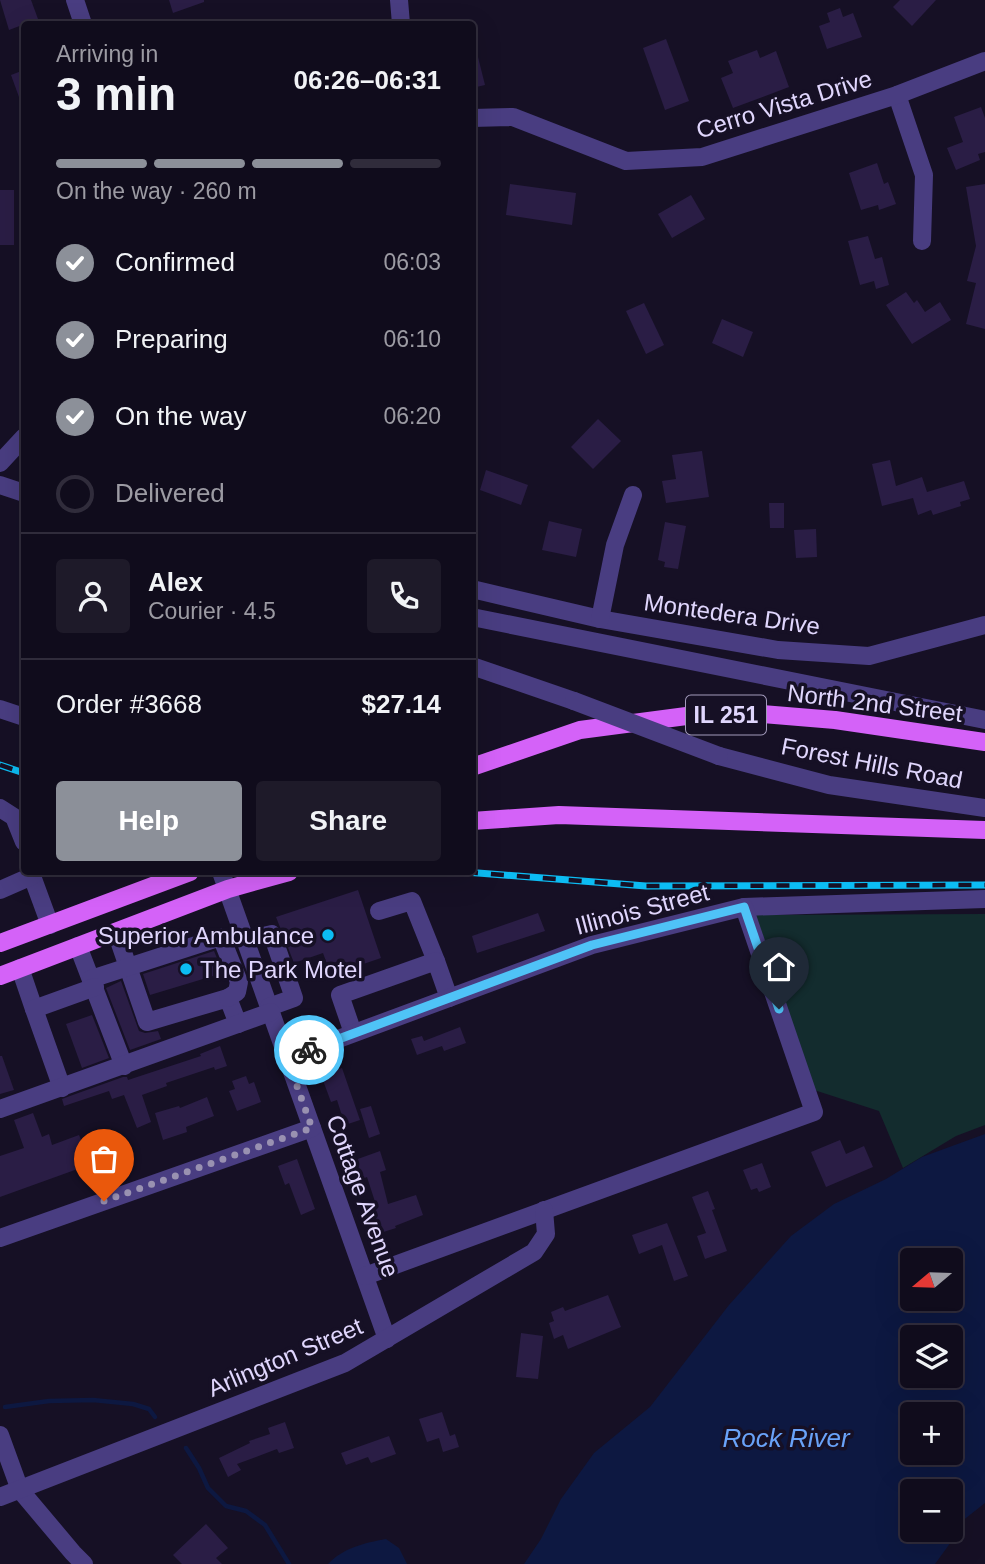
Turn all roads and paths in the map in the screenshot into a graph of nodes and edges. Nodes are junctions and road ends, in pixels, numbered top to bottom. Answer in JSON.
{"nodes":[{"id":1,"x":75,"y":0,"type":"edge"},
{"id":2,"x":399,"y":0,"type":"edge"},
{"id":3,"x":82,"y":21,"type":"edge"},
{"id":4,"x":401,"y":21,"type":"edge"},
{"id":5,"x":985,"y":61,"type":"edge"},
{"id":6,"x":897,"y":95,"type":"junction"},
{"id":7,"x":476,"y":118,"type":"edge"},
{"id":8,"x":922,"y":242,"type":"dead end"},
{"id":9,"x":21,"y":440,"type":"edge"},
{"id":10,"x":0,"y":463,"type":"edge"},
{"id":11,"x":0,"y":485,"type":"edge"},
{"id":12,"x":21,"y":492,"type":"edge"},
{"id":13,"x":633,"y":495,"type":"dead end"},
{"id":14,"x":476,"y":590,"type":"edge"},
{"id":15,"x":476,"y":618,"type":"edge"},
{"id":16,"x":600,"y":619,"type":"junction"},
{"id":17,"x":985,"y":625,"type":"edge"},
{"id":18,"x":476,"y":667,"type":"edge"},
{"id":19,"x":0,"y":709,"type":"edge"},
{"id":20,"x":21,"y":716,"type":"edge"},
{"id":21,"x":985,"y":720,"type":"edge"},
{"id":22,"x":985,"y":743,"type":"edge"},
{"id":23,"x":476,"y":766,"type":"edge"},
{"id":24,"x":0,"y":808,"type":"edge"},
{"id":25,"x":985,"y":808,"type":"edge"},
{"id":26,"x":476,"y":821,"type":"edge"},
{"id":27,"x":985,"y":830,"type":"edge"},
{"id":28,"x":21,"y":834,"type":"edge"},
{"id":29,"x":30,"y":875,"type":"edge"},
{"id":30,"x":32,"y":875,"type":"edge"},
{"id":31,"x":182,"y":875,"type":"edge"},
{"id":32,"x":222,"y":875,"type":"edge"},
{"id":33,"x":278,"y":875,"type":"edge"},
{"id":34,"x":228,"y":889,"type":"junction"},
{"id":35,"x":0,"y":890,"type":"edge"},
{"id":36,"x":985,"y":899,"type":"edge"},
{"id":37,"x":744,"y":907,"type":"junction"},
{"id":38,"x":379,"y":911,"type":"dead end"},
{"id":39,"x":50,"y":925,"type":"junction"},
{"id":40,"x":116,"y":932,"type":"junction"},
{"id":41,"x":245,"y":937,"type":"junction"},
{"id":42,"x":0,"y":943,"type":"edge"},
{"id":43,"x":223,"y":943,"type":"junction"},
{"id":44,"x":78,"y":946,"type":"junction"},
{"id":45,"x":281,"y":956,"type":"junction"},
{"id":46,"x":436,"y":961,"type":"junction"},
{"id":47,"x":127,"y":966,"type":"junction"},
{"id":48,"x":255,"y":966,"type":"junction"},
{"id":49,"x":20,"y":968,"type":"junction"},
{"id":50,"x":0,"y":976,"type":"edge"},
{"id":51,"x":93,"y":983,"type":"junction"},
{"id":52,"x":228,"y":998,"type":"junction"},
{"id":53,"x":449,"y":998,"type":"junction"},
{"id":54,"x":34,"y":1009,"type":"junction"},
{"id":55,"x":270,"y":1010,"type":"junction"},
{"id":56,"x":238,"y":1024,"type":"junction"},
{"id":57,"x":353,"y":1033,"type":"junction"},
{"id":58,"x":287,"y":1058,"type":"junction"},
{"id":59,"x":124,"y":1066,"type":"junction"},
{"id":60,"x":62,"y":1088,"type":"junction"},
{"id":61,"x":0,"y":1109,"type":"edge"},
{"id":62,"x":312,"y":1128,"type":"junction"},
{"id":63,"x":544,"y":1210,"type":"junction"},
{"id":64,"x":0,"y":1238,"type":"edge"},
{"id":65,"x":365,"y":1276,"type":"junction"},
{"id":66,"x":387,"y":1339,"type":"junction"},
{"id":67,"x":0,"y":1435,"type":"edge"},
{"id":68,"x":20,"y":1490,"type":"junction"},
{"id":69,"x":0,"y":1497,"type":"edge"},
{"id":70,"x":73,"y":1560,"type":"edge"}],
"edges":[{"from":1,"to":3,"type":"street"},
{"from":2,"to":4,"type":"street"},
{"from":5,"to":6,"type":"street","name":"Cerro Vista Drive"},
{"from":6,"to":7,"type":"street","name":"Cerro Vista Drive"},
{"from":6,"to":8,"type":"street"},
{"from":9,"to":10,"type":"street"},
{"from":11,"to":12,"type":"street"},
{"from":13,"to":16,"type":"street"},
{"from":14,"to":16,"type":"street","name":"Montedera Drive"},
{"from":15,"to":21,"type":"street"},
{"from":16,"to":17,"type":"street","name":"Montedera Drive"},
{"from":18,"to":25,"type":"street","name":"Forest Hills Road","bridge":true},
{"from":19,"to":20,"type":"street"},
{"from":22,"to":23,"type":"main road","name":"North 2nd Street","number":"IL 251"},
{"from":24,"to":28,"type":"street"},
{"from":26,"to":27,"type":"main road"},
{"from":29,"to":35,"type":"street"},
{"from":30,"to":39,"type":"street"},
{"from":31,"to":39,"type":"main road"},
{"from":32,"to":34,"type":"street","name":"Cottage Avenue"},
{"from":33,"to":34,"type":"main road"},
{"from":34,"to":40,"type":"main road"},
{"from":34,"to":41,"type":"street","name":"Cottage Avenue"},
{"from":36,"to":37,"type":"street","name":"Illinois Street"},
{"from":37,"to":53,"type":"street","name":"Illinois Street"},
{"from":37,"to":63,"type":"street"},
{"from":38,"to":46,"type":"street"},
{"from":39,"to":42,"type":"main road"},
{"from":40,"to":44,"type":"main road"},
{"from":40,"to":47,"type":"street"},
{"from":41,"to":43,"type":"street"},
{"from":41,"to":45,"type":"street"},
{"from":41,"to":48,"type":"street","name":"Cottage Avenue"},
{"from":43,"to":47,"type":"street"},
{"from":43,"to":52,"type":"street"},
{"from":44,"to":49,"type":"main road"},
{"from":44,"to":51,"type":"street"},
{"from":45,"to":48,"type":"street"},
{"from":45,"to":55,"type":"street"},
{"from":46,"to":53,"type":"street"},
{"from":46,"to":57,"type":"street"},
{"from":47,"to":51,"type":"street"},
{"from":47,"to":52,"type":"street"},
{"from":48,"to":55,"type":"street","name":"Cottage Avenue"},
{"from":49,"to":50,"type":"main road"},
{"from":49,"to":54,"type":"street"},
{"from":51,"to":54,"type":"street"},
{"from":51,"to":59,"type":"street"},
{"from":52,"to":56,"type":"street"},
{"from":53,"to":57,"type":"street","name":"Illinois Street"},
{"from":54,"to":60,"type":"street"},
{"from":55,"to":56,"type":"street"},
{"from":55,"to":58,"type":"street","name":"Cottage Avenue"},
{"from":56,"to":59,"type":"street"},
{"from":57,"to":58,"type":"street","name":"Illinois Street"},
{"from":58,"to":62,"type":"street","name":"Cottage Avenue"},
{"from":59,"to":60,"type":"street"},
{"from":60,"to":61,"type":"street"},
{"from":62,"to":64,"type":"street"},
{"from":62,"to":65,"type":"street","name":"Cottage Avenue"},
{"from":63,"to":65,"type":"street"},
{"from":63,"to":66,"type":"street","name":"Arlington Street"},
{"from":65,"to":66,"type":"street","name":"Cottage Avenue"},
{"from":66,"to":68,"type":"street","name":"Arlington Street"},
{"from":67,"to":68,"type":"street"},
{"from":68,"to":69,"type":"street","name":"Arlington Street"},
{"from":68,"to":70,"type":"street"}]}
